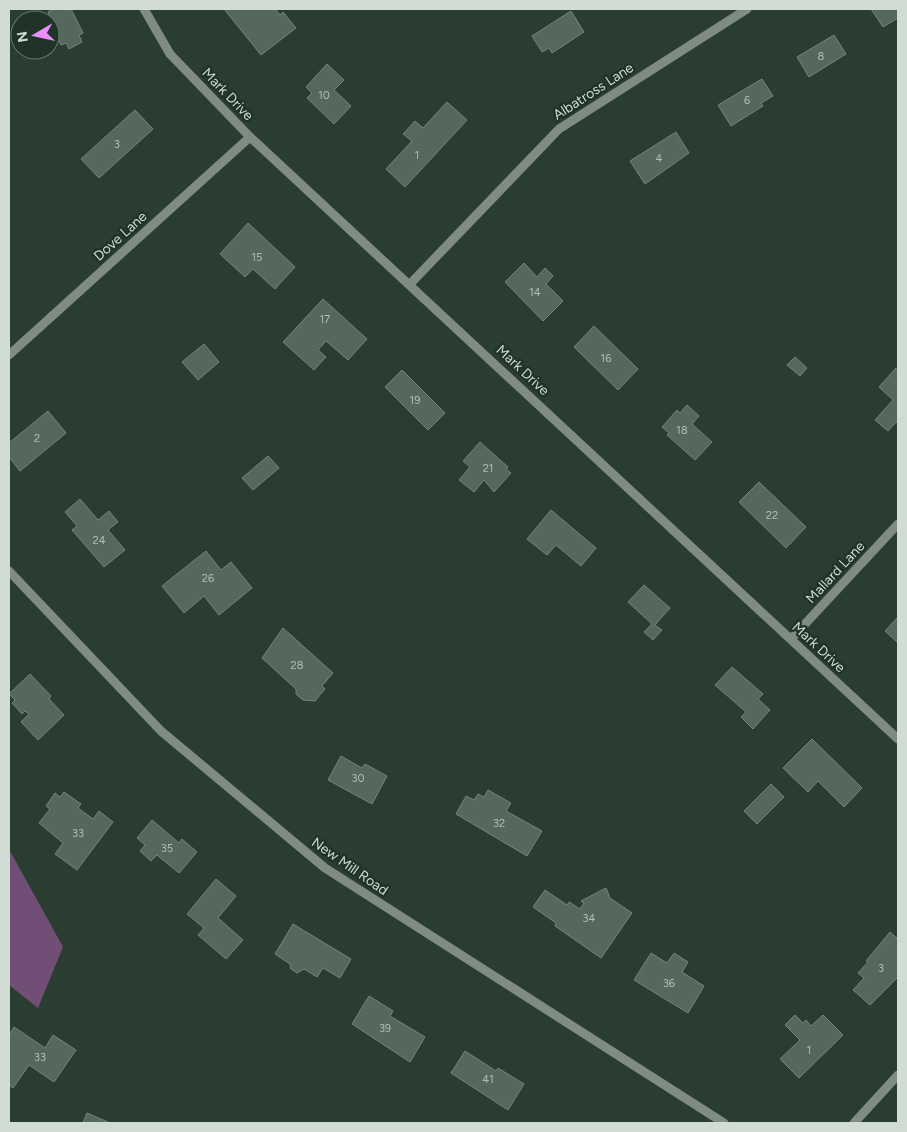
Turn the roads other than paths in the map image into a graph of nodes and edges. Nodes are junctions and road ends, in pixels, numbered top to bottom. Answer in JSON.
{"nodes":[{"id":1,"x":144,"y":9,"type":"edge"},
{"id":2,"x":747,"y":9,"type":"edge"},
{"id":3,"x":250,"y":137,"type":"junction"},
{"id":4,"x":410,"y":284,"type":"junction"},
{"id":5,"x":9,"y":355,"type":"edge"},
{"id":6,"x":898,"y":524,"type":"edge"},
{"id":7,"x":9,"y":571,"type":"edge"},
{"id":8,"x":791,"y":640,"type":"junction"},
{"id":9,"x":898,"y":739,"type":"edge"},
{"id":10,"x":898,"y":1075,"type":"edge"},
{"id":11,"x":724,"y":1123,"type":"edge"},
{"id":12,"x":854,"y":1123,"type":"edge"}],
"edges":[{"from":1,"to":3,"type":"street","name":"Mark Drive"},
{"from":2,"to":4,"type":"street","name":"Albatross Lane"},
{"from":3,"to":4,"type":"street","name":"Mark Drive"},
{"from":3,"to":5,"type":"street","name":"Dove Lane"},
{"from":4,"to":8,"type":"street","name":"Mark Drive"},
{"from":6,"to":8,"type":"street","name":"Mallard Lane"},
{"from":7,"to":11,"type":"street","name":"New Mill Road"},
{"from":8,"to":9,"type":"street","name":"Mark Drive"},
{"from":10,"to":12,"type":"street"}]}
